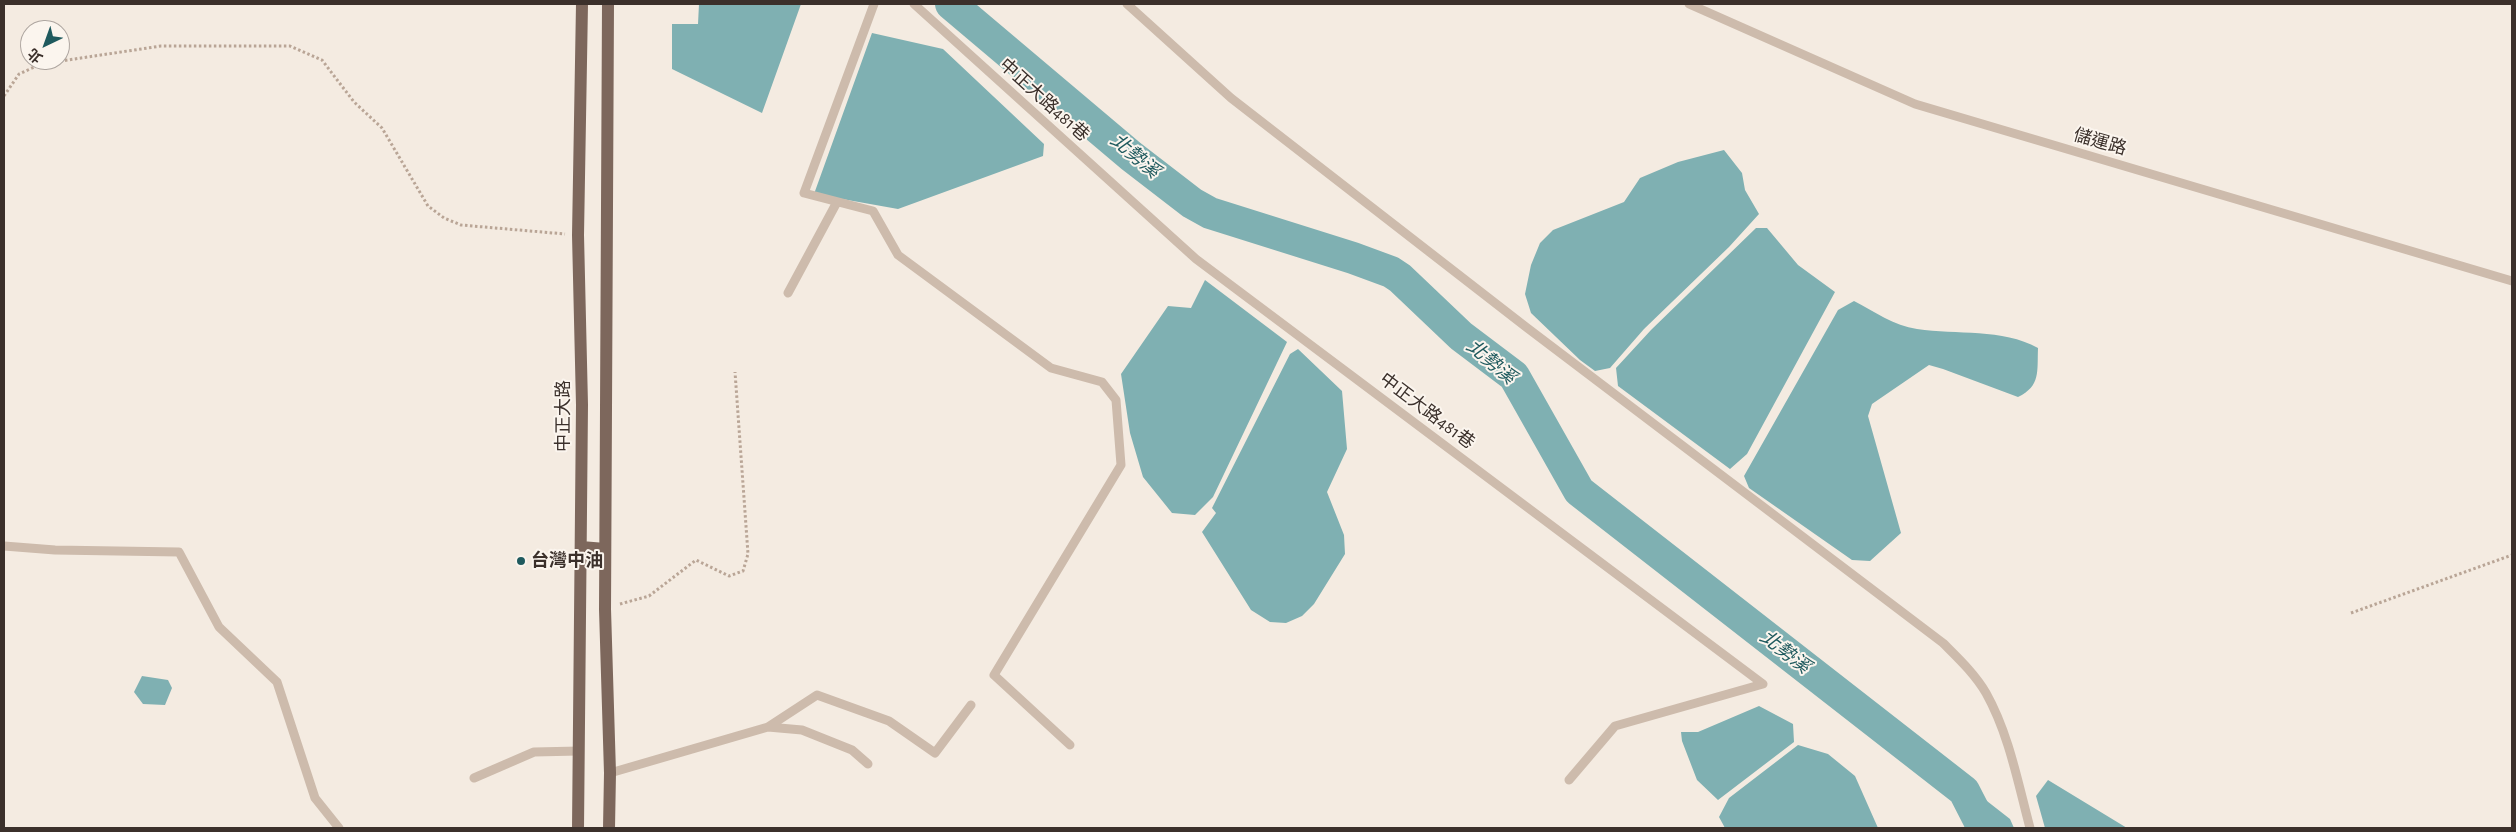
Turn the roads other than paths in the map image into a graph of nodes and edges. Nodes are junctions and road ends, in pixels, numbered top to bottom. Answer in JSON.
{"nodes":[{"id":1,"x":582,"y":4,"type":"edge"},
{"id":2,"x":608,"y":4,"type":"edge"},
{"id":3,"x":874,"y":4,"type":"edge"},
{"id":4,"x":914,"y":4,"type":"edge"},
{"id":5,"x":1127,"y":4,"type":"edge"},
{"id":6,"x":1689,"y":4,"type":"edge"},
{"id":7,"x":837,"y":202,"type":"junction"},
{"id":8,"x":2512,"y":281,"type":"edge"},
{"id":9,"x":788,"y":293,"type":"dead end"},
{"id":10,"x":4,"y":546,"type":"edge"},
{"id":11,"x":581,"y":547,"type":"junction"},
{"id":12,"x":605,"y":549,"type":"junction"},
{"id":13,"x":970,"y":705,"type":"dead end"},
{"id":14,"x":768,"y":727,"type":"junction"},
{"id":15,"x":1070,"y":745,"type":"dead end"},
{"id":16,"x":579,"y":751,"type":"junction"},
{"id":17,"x":868,"y":764,"type":"dead end"},
{"id":18,"x":610,"y":773,"type":"junction"},
{"id":19,"x":474,"y":778,"type":"dead end"},
{"id":20,"x":1569,"y":780,"type":"dead end"},
{"id":21,"x":339,"y":828,"type":"edge"},
{"id":22,"x":578,"y":828,"type":"edge"},
{"id":23,"x":609,"y":828,"type":"edge"},
{"id":24,"x":2030,"y":828,"type":"edge"}],
"edges":[{"from":1,"to":11,"type":"main road","name":"中正大路"},
{"from":2,"to":12,"type":"main road"},
{"from":3,"to":7,"type":"lane"},
{"from":4,"to":20,"type":"lane","name":"中正大路481巷"},
{"from":5,"to":24,"type":"lane"},
{"from":6,"to":8,"type":"lane","name":"儲運路"},
{"from":7,"to":9,"type":"lane"},
{"from":7,"to":15,"type":"lane"},
{"from":10,"to":21,"type":"lane"},
{"from":11,"to":12,"type":"main road"},
{"from":11,"to":16,"type":"main road","name":"中正大路"},
{"from":12,"to":18,"type":"main road"},
{"from":13,"to":14,"type":"lane"},
{"from":14,"to":17,"type":"lane"},
{"from":14,"to":18,"type":"lane"},
{"from":16,"to":19,"type":"lane"},
{"from":16,"to":22,"type":"main road","name":"中正大路"},
{"from":18,"to":23,"type":"main road"}]}
